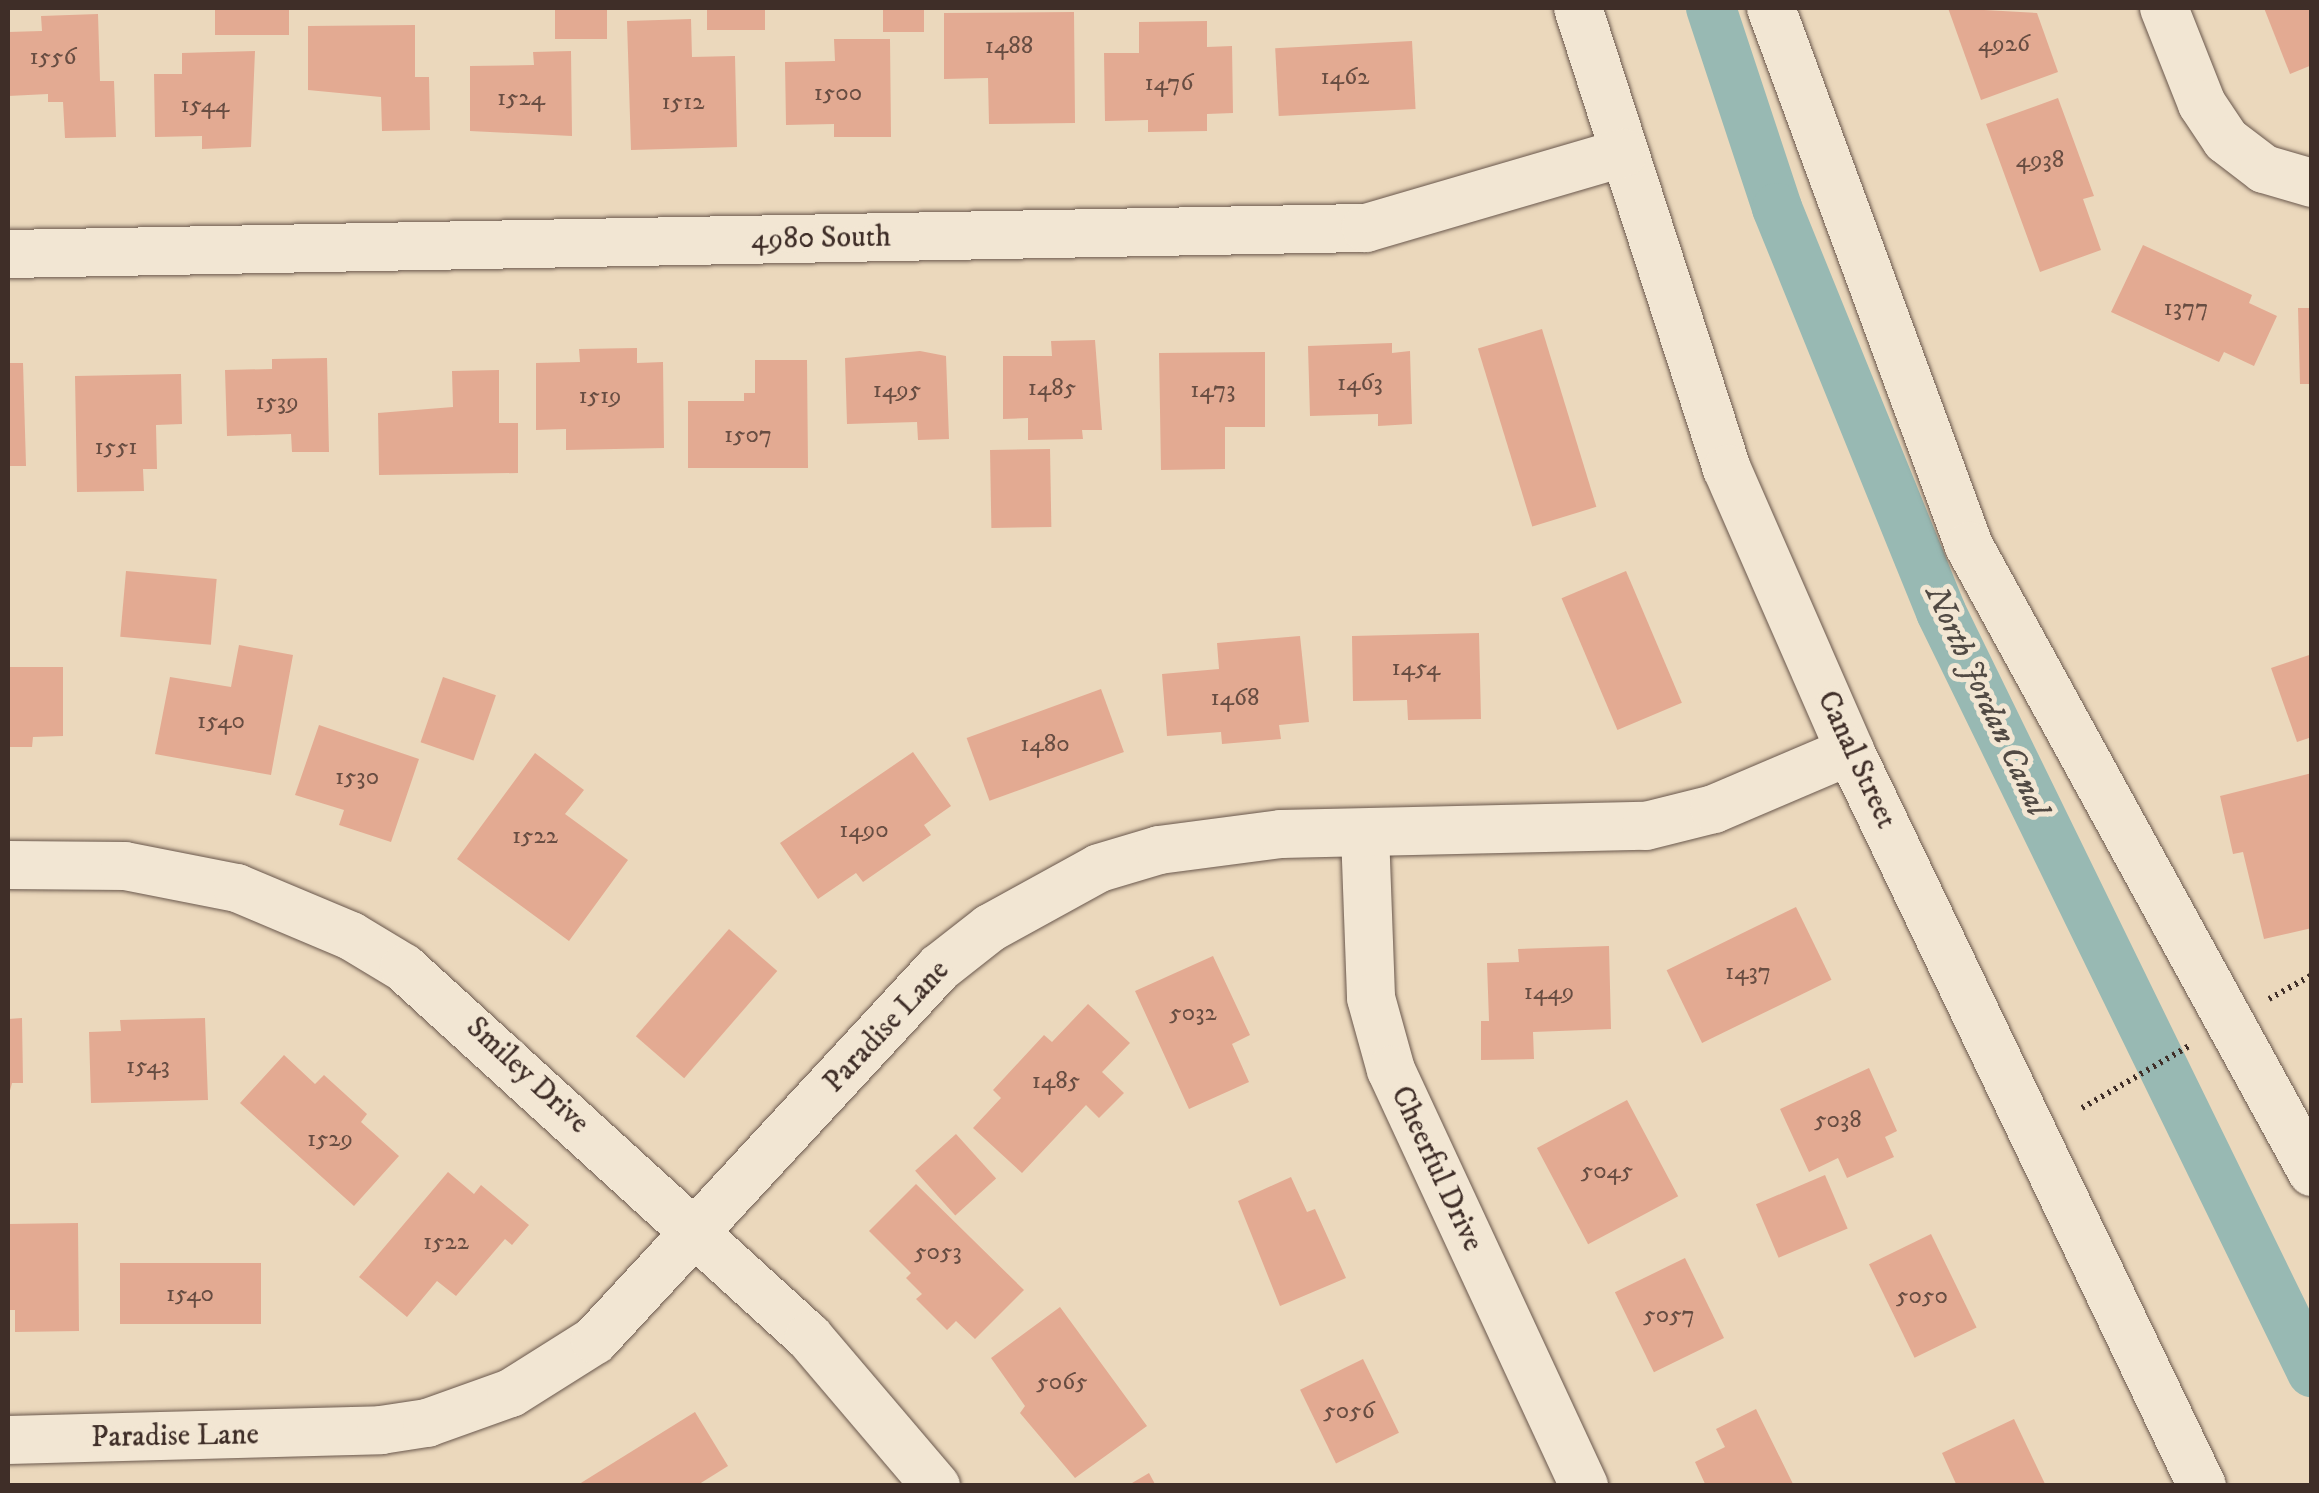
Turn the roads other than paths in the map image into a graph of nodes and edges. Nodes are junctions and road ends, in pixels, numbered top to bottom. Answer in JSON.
{"nodes":[{"id":1,"x":1578,"y":8,"type":"edge"},
{"id":2,"x":1771,"y":8,"type":"edge"},
{"id":3,"x":2164,"y":8,"type":"edge"},
{"id":4,"x":1623,"y":153,"type":"junction"},
{"id":5,"x":2312,"y":183,"type":"edge"},
{"id":6,"x":8,"y":254,"type":"edge"},
{"id":7,"x":1850,"y":751,"type":"junction"},
{"id":8,"x":1365,"y":833,"type":"junction"},
{"id":9,"x":8,"y":866,"type":"edge"},
{"id":10,"x":2312,"y":1172,"type":"edge"},
{"id":11,"x":697,"y":1232,"type":"junction"},
{"id":12,"x":8,"y":1440,"type":"edge"},
{"id":13,"x":936,"y":1486,"type":"edge"},
{"id":14,"x":1584,"y":1486,"type":"edge"},
{"id":15,"x":2202,"y":1486,"type":"edge"}],
"edges":[{"from":1,"to":4,"type":"street","name":"Canal Street"},
{"from":2,"to":10,"type":"street"},
{"from":3,"to":5,"type":"street"},
{"from":4,"to":6,"type":"street","name":"4980 South"},
{"from":4,"to":7,"type":"street","name":"Canal Street"},
{"from":7,"to":8,"type":"street","name":"Paradise Lane"},
{"from":7,"to":15,"type":"street","name":"Canal Street"},
{"from":8,"to":11,"type":"street","name":"Paradise Lane"},
{"from":8,"to":14,"type":"street","name":"Cheerful Drive"},
{"from":9,"to":11,"type":"street","name":"Smiley Drive"},
{"from":11,"to":12,"type":"street","name":"Paradise Lane"},
{"from":11,"to":13,"type":"street","name":"Smiley Drive"}]}
